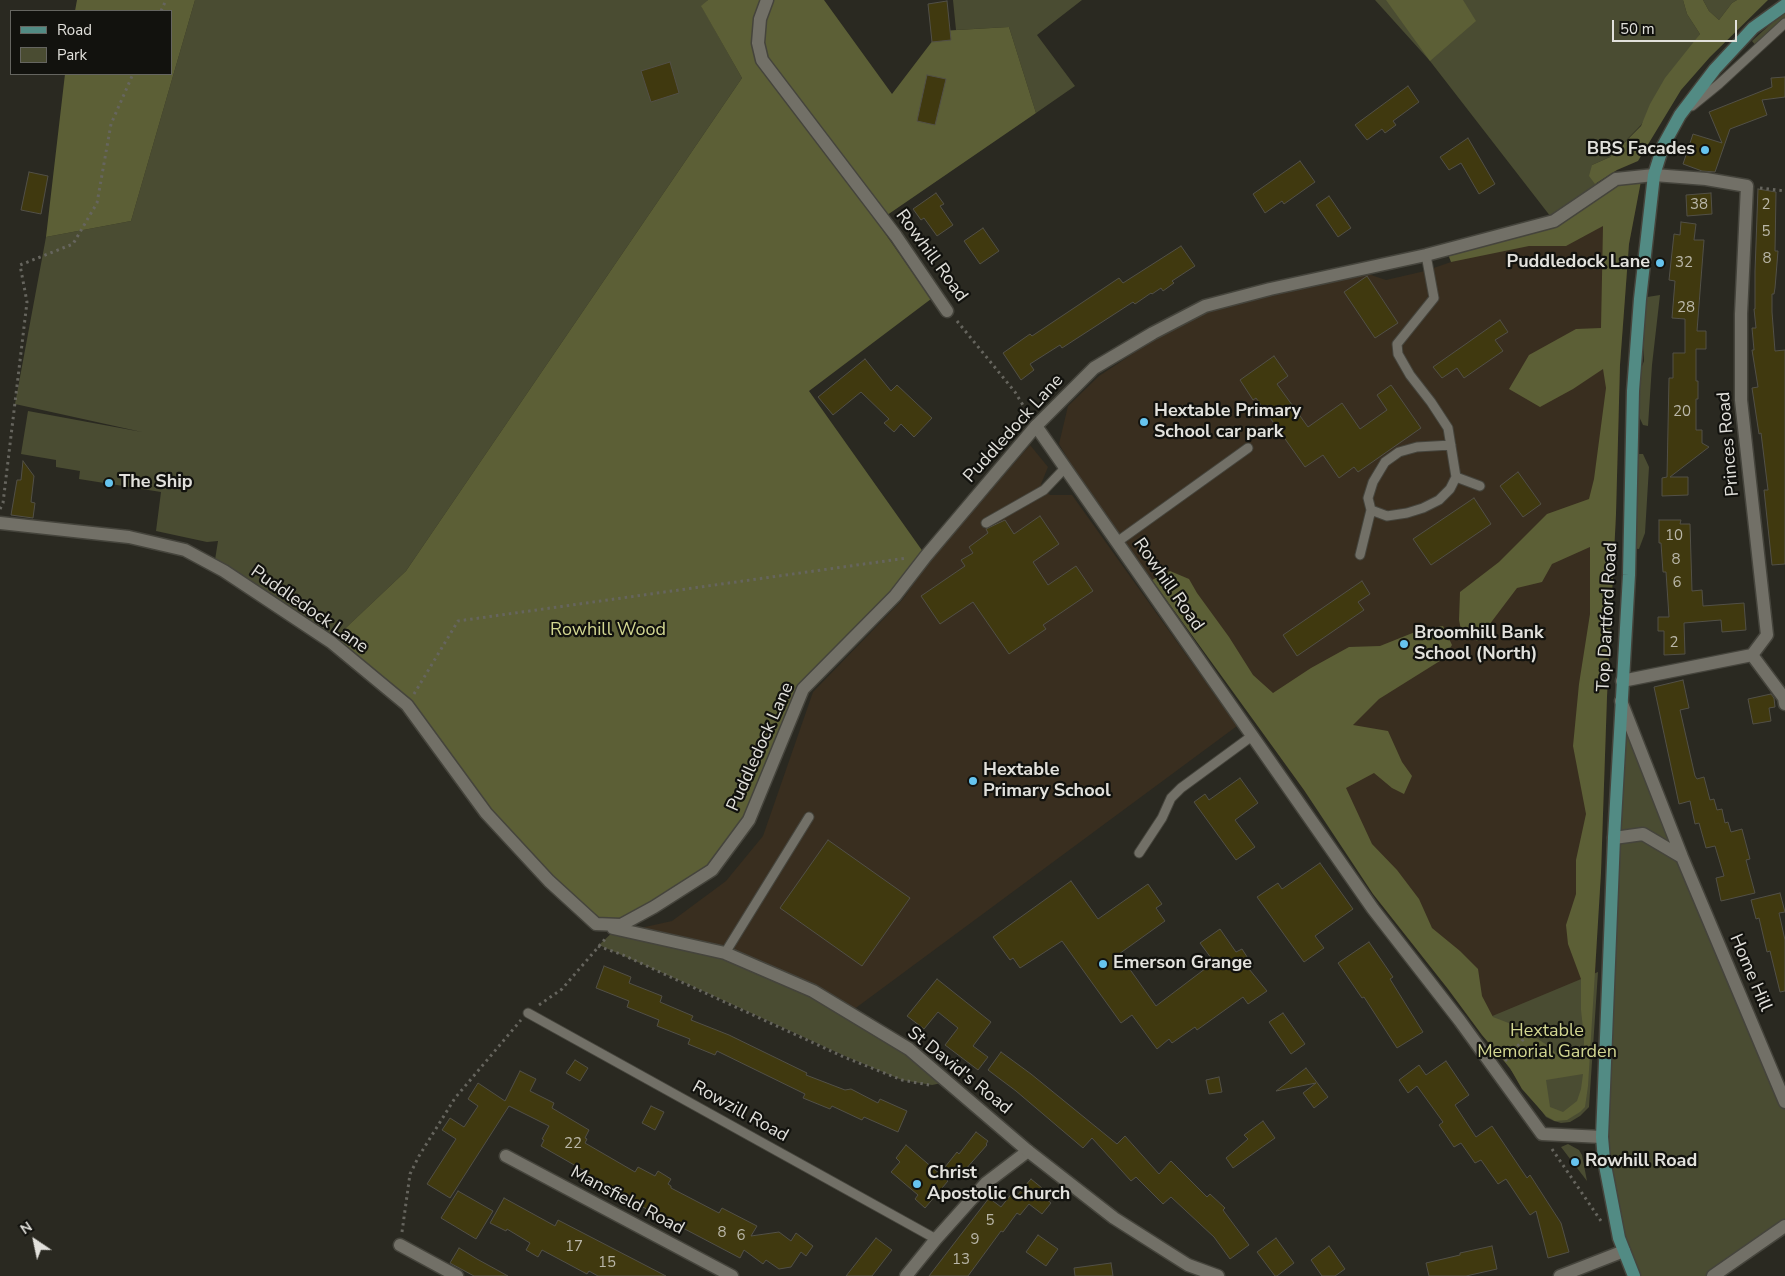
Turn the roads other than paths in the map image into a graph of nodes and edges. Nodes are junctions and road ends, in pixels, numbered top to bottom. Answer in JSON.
{"nodes":[{"id":1,"x":767,"y":0,"type":"edge"},
{"id":2,"x":1785,"y":5,"type":"edge"},
{"id":3,"x":1785,"y":23,"type":"edge"},
{"id":4,"x":1680,"y":115,"type":"junction"},
{"id":5,"x":1654,"y":176,"type":"junction"},
{"id":6,"x":1426,"y":255,"type":"junction"},
{"id":7,"x":947,"y":311,"type":"road end"},
{"id":8,"x":1036,"y":426,"type":"junction"},
{"id":9,"x":1451,"y":444,"type":"junction"},
{"id":10,"x":1248,"y":448,"type":"dead end"},
{"id":11,"x":1065,"y":468,"type":"junction"},
{"id":12,"x":1456,"y":477,"type":"junction"},
{"id":13,"x":1480,"y":486,"type":"dead end"},
{"id":14,"x":1370,"y":510,"type":"junction"},
{"id":15,"x":0,"y":523,"type":"edge"},
{"id":16,"x":986,"y":523,"type":"dead end"},
{"id":17,"x":1117,"y":542,"type":"junction"},
{"id":18,"x":1360,"y":555,"type":"dead end"},
{"id":19,"x":1752,"y":655,"type":"junction"},
{"id":20,"x":1622,"y":681,"type":"junction"},
{"id":21,"x":1621,"y":701,"type":"junction"},
{"id":22,"x":1785,"y":704,"type":"edge"},
{"id":23,"x":1252,"y":736,"type":"junction"},
{"id":24,"x":809,"y":817,"type":"dead end"},
{"id":25,"x":1614,"y":838,"type":"junction"},
{"id":26,"x":1139,"y":853,"type":"dead end"},
{"id":27,"x":1682,"y":857,"type":"junction"},
{"id":28,"x":596,"y":924,"type":"junction"},
{"id":29,"x":725,"y":953,"type":"junction"},
{"id":30,"x":528,"y":1013,"type":"road end"},
{"id":31,"x":1785,"y":1102,"type":"edge"},
{"id":32,"x":1602,"y":1137,"type":"junction"},
{"id":33,"x":1028,"y":1151,"type":"junction"},
{"id":34,"x":506,"y":1156,"type":"dead end"},
{"id":35,"x":1785,"y":1226,"type":"edge"},
{"id":36,"x":936,"y":1239,"type":"junction"},
{"id":37,"x":400,"y":1245,"type":"road end"},
{"id":38,"x":1624,"y":1251,"type":"junction"},
{"id":39,"x":457,"y":1276,"type":"edge"},
{"id":40,"x":732,"y":1276,"type":"edge"},
{"id":41,"x":906,"y":1276,"type":"edge"},
{"id":42,"x":1218,"y":1276,"type":"edge"},
{"id":43,"x":1560,"y":1276,"type":"edge"},
{"id":44,"x":1634,"y":1276,"type":"edge"},
{"id":45,"x":1713,"y":1276,"type":"edge"}],
"edges":[{"from":1,"to":7,"type":"street","name":"Rowhill Road"},
{"from":2,"to":4,"type":"main road","name":"Top Dartford Road"},
{"from":3,"to":4,"type":"lane"},
{"from":4,"to":5,"type":"main road","name":"Top Dartford Road"},
{"from":5,"to":6,"type":"street","name":"Puddledock Lane"},
{"from":5,"to":19,"type":"street","name":"Princes Road"},
{"from":5,"to":20,"type":"main road","name":"Top Dartford Road"},
{"from":6,"to":8,"type":"street","name":"Puddledock Lane"},
{"from":6,"to":9,"type":"lane"},
{"from":8,"to":11,"type":"street","name":"Rowhill Road"},
{"from":8,"to":28,"type":"street","name":"Puddledock Lane"},
{"from":9,"to":12,"type":"lane"},
{"from":9,"to":14,"type":"lane"},
{"from":10,"to":17,"type":"lane"},
{"from":11,"to":16,"type":"lane"},
{"from":11,"to":17,"type":"street","name":"Rowhill Road"},
{"from":12,"to":13,"type":"lane"},
{"from":12,"to":14,"type":"lane"},
{"from":14,"to":18,"type":"lane"},
{"from":15,"to":28,"type":"street","name":"Puddledock Lane"},
{"from":17,"to":23,"type":"street","name":"Rowhill Road"},
{"from":19,"to":20,"type":"street"},
{"from":19,"to":22,"type":"street"},
{"from":20,"to":21,"type":"main road","name":"Top Dartford Road"},
{"from":21,"to":25,"type":"main road","name":"Top Dartford Road"},
{"from":21,"to":27,"type":"street","name":"Home Hill"},
{"from":23,"to":26,"type":"lane"},
{"from":23,"to":32,"type":"street","name":"Rowhill Road"},
{"from":24,"to":29,"type":"lane"},
{"from":25,"to":27,"type":"street"},
{"from":25,"to":32,"type":"main road","name":"Top Dartford Road"},
{"from":27,"to":31,"type":"street","name":"Home Hill"},
{"from":28,"to":29,"type":"street","name":"St David's Road"},
{"from":29,"to":33,"type":"street","name":"St David's Road"},
{"from":30,"to":36,"type":"lane","name":"Rowzill Road"},
{"from":32,"to":38,"type":"main road","name":"Top Dartford Road"},
{"from":33,"to":36,"type":"street"},
{"from":33,"to":42,"type":"street","name":"St David's Road"},
{"from":34,"to":40,"type":"street","name":"Mansfield Road"},
{"from":35,"to":45,"type":"street"},
{"from":36,"to":41,"type":"street"},
{"from":37,"to":39,"type":"street"},
{"from":38,"to":43,"type":"street"},
{"from":38,"to":44,"type":"main road","name":"Top Dartford Road"}]}
